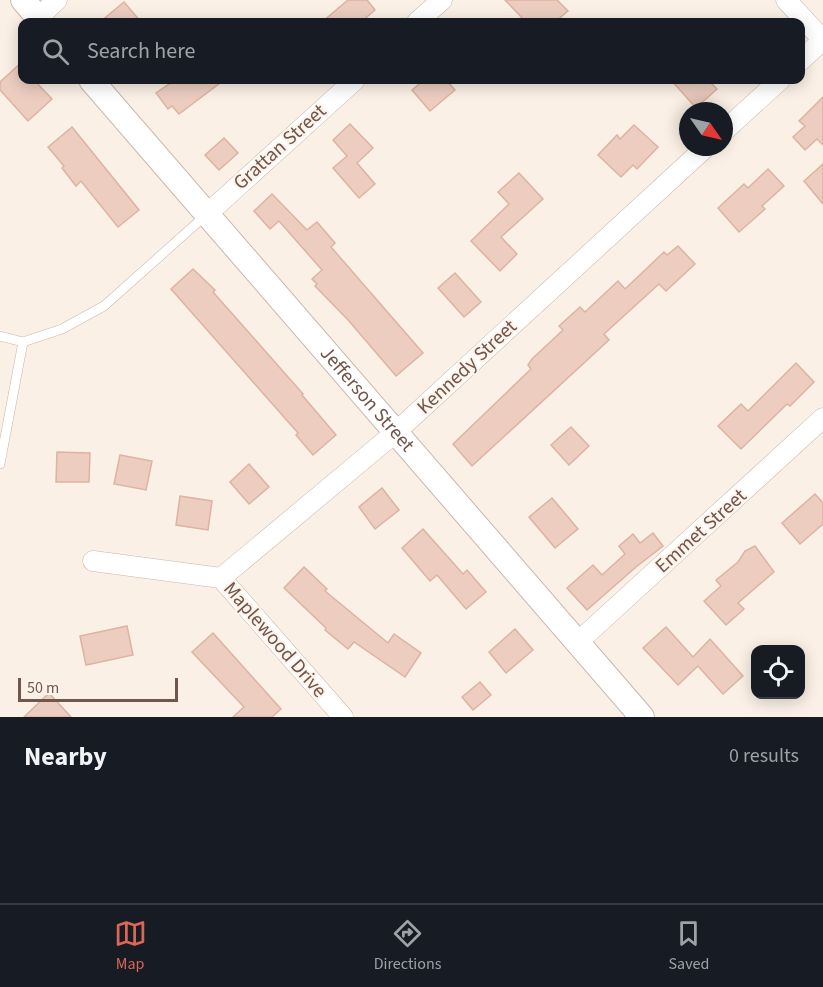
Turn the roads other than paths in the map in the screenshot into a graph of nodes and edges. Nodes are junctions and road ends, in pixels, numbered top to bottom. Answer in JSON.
{"nodes":[{"id":1,"x":57,"y":0,"type":"edge"},
{"id":2,"x":442,"y":0,"type":"edge"},
{"id":3,"x":786,"y":0,"type":"edge"},
{"id":4,"x":35,"y":13,"type":"edge"},
{"id":5,"x":422,"y":18,"type":"edge"},
{"id":6,"x":803,"y":18,"type":"edge"},
{"id":7,"x":805,"y":21,"type":"edge"},
{"id":8,"x":823,"y":40,"type":"edge"},
{"id":9,"x":805,"y":57,"type":"edge"},
{"id":10,"x":94,"y":84,"type":"edge"},
{"id":11,"x":351,"y":84,"type":"edge"},
{"id":12,"x":776,"y":84,"type":"edge"},
{"id":13,"x":733,"y":123,"type":"edge"},
{"id":14,"x":696,"y":156,"type":"edge"},
{"id":15,"x":206,"y":215,"type":"junction"},
{"id":16,"x":0,"y":336,"type":"edge"},
{"id":17,"x":22,"y":342,"type":"junction"},
{"id":18,"x":823,"y":418,"type":"edge"},
{"id":19,"x":396,"y":432,"type":"junction"},
{"id":20,"x":0,"y":464,"type":"edge"},
{"id":21,"x":93,"y":561,"type":"dead end"},
{"id":22,"x":221,"y":578,"type":"junction"},
{"id":23,"x":578,"y":642,"type":"junction"},
{"id":24,"x":344,"y":717,"type":"edge"},
{"id":25,"x":642,"y":717,"type":"edge"}],
"edges":[{"from":1,"to":4,"type":"street"},
{"from":2,"to":5,"type":"street"},
{"from":3,"to":6,"type":"street"},
{"from":7,"to":8,"type":"street"},
{"from":8,"to":9,"type":"street"},
{"from":10,"to":15,"type":"street","name":"Jefferson Street"},
{"from":11,"to":15,"type":"street","name":"Grattan Street"},
{"from":12,"to":13,"type":"street"},
{"from":14,"to":19,"type":"street","name":"Kennedy Street"},
{"from":15,"to":17,"type":"lane"},
{"from":15,"to":19,"type":"street","name":"Jefferson Street"},
{"from":16,"to":17,"type":"lane"},
{"from":17,"to":20,"type":"lane"},
{"from":18,"to":23,"type":"street","name":"Emmet Street"},
{"from":19,"to":22,"type":"street","name":"Kennedy Street"},
{"from":19,"to":23,"type":"street","name":"Jefferson Street"},
{"from":21,"to":22,"type":"street","name":"Maplewood Drive"},
{"from":22,"to":24,"type":"street","name":"Maplewood Drive"},
{"from":23,"to":25,"type":"street","name":"Jefferson Street"}]}
